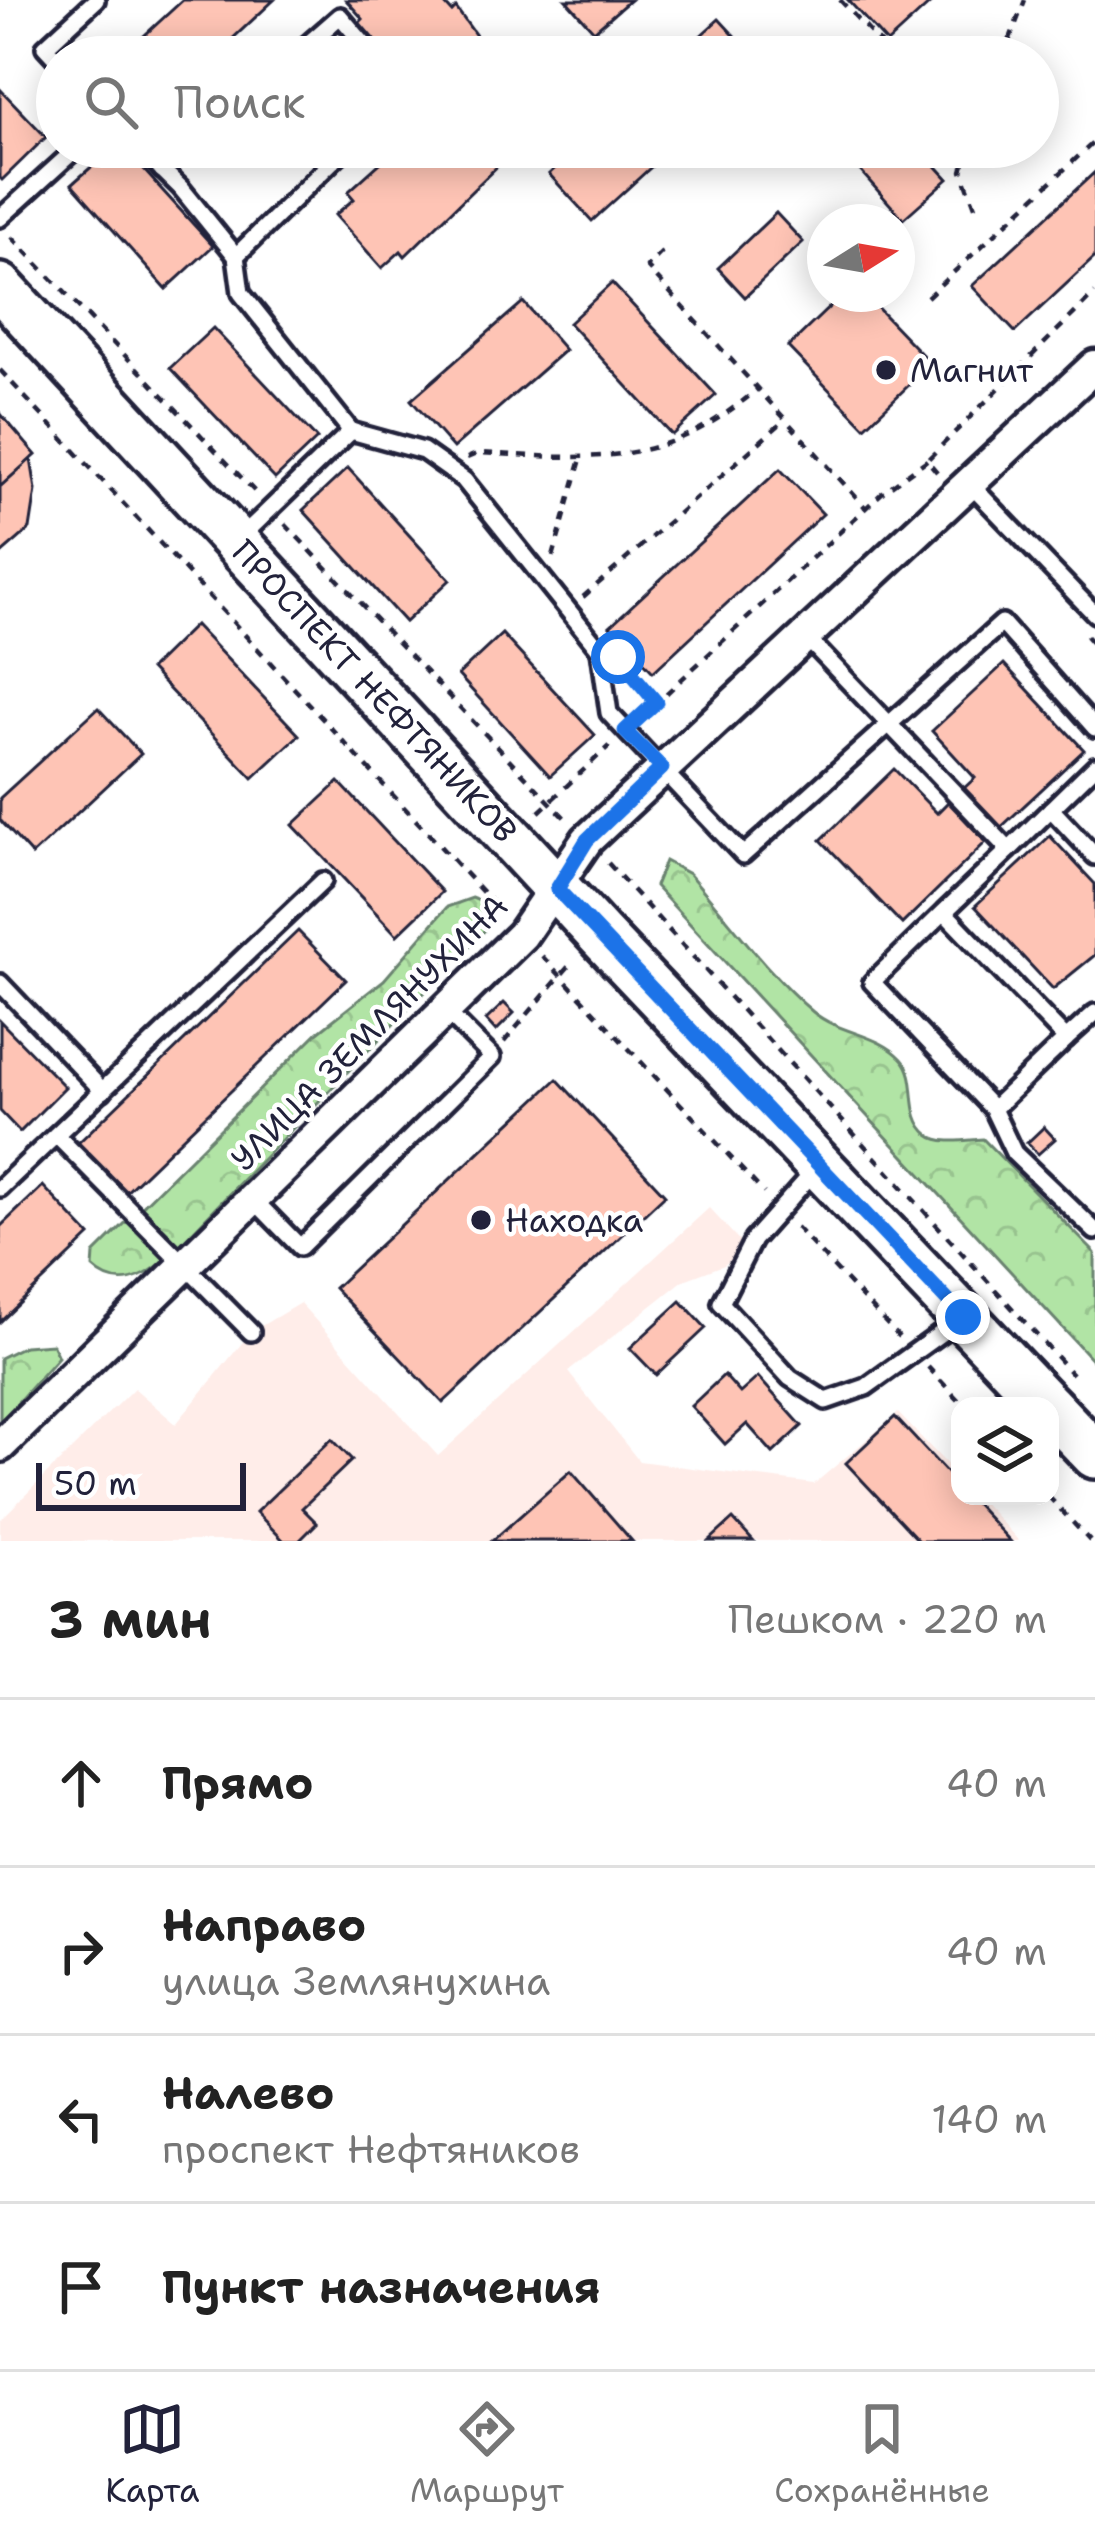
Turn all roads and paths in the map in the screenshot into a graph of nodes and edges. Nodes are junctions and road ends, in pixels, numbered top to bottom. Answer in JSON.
{"nodes":[{"id":1,"x":96,"y":0,"type":"edge"},
{"id":2,"x":840,"y":0,"type":"edge"},
{"id":3,"x":1025,"y":0,"type":"edge"},
{"id":4,"x":57,"y":36,"type":"edge"},
{"id":5,"x":317,"y":36,"type":"edge"},
{"id":6,"x":357,"y":36,"type":"edge"},
{"id":7,"x":873,"y":36,"type":"edge"},
{"id":8,"x":1011,"y":36,"type":"edge"},
{"id":9,"x":1095,"y":141,"type":"edge"},
{"id":10,"x":56,"y":168,"type":"edge"},
{"id":11,"x":165,"y":168,"type":"edge"},
{"id":12,"x":326,"y":168,"type":"edge"},
{"id":13,"x":963,"y":168,"type":"edge"},
{"id":14,"x":163,"y":170,"type":"joint"},
{"id":15,"x":977,"y":212,"type":"dead end"},
{"id":16,"x":0,"y":221,"type":"edge"},
{"id":17,"x":662,"y":252,"type":"dead end"},
{"id":18,"x":236,"y":256,"type":"junction"},
{"id":19,"x":0,"y":287,"type":"edge"},
{"id":20,"x":1095,"y":293,"type":"edge"},
{"id":21,"x":926,"y":298,"type":"dead end"},
{"id":22,"x":1095,"y":366,"type":"edge"},
{"id":23,"x":0,"y":370,"type":"edge"},
{"id":24,"x":759,"y":388,"type":"junction"},
{"id":25,"x":786,"y":419,"type":"junction"},
{"id":26,"x":352,"y":431,"type":"junction"},
{"id":27,"x":581,"y":459,"type":"junction"},
{"id":28,"x":927,"y":460,"type":"junction"},
{"id":29,"x":448,"y":465,"type":"junction"},
{"id":30,"x":963,"y":489,"type":"junction"},
{"id":31,"x":269,"y":506,"type":"junction"},
{"id":32,"x":866,"y":508,"type":"junction"},
{"id":33,"x":236,"y":543,"type":"junction"},
{"id":34,"x":545,"y":584,"type":"junction"},
{"id":35,"x":569,"y":609,"type":"junction"},
{"id":36,"x":1095,"y":614,"type":"edge"},
{"id":37,"x":805,"y":636,"type":"junction"},
{"id":38,"x":599,"y":650,"type":"junction"},
{"id":39,"x":656,"y":702,"type":"junction"},
{"id":40,"x":888,"y":723,"type":"junction"},
{"id":41,"x":1095,"y":728,"type":"edge"},
{"id":42,"x":625,"y":731,"type":"junction"},
{"id":43,"x":1095,"y":766,"type":"edge"},
{"id":44,"x":662,"y":768,"type":"junction"},
{"id":45,"x":550,"y":801,"type":"junction"},
{"id":46,"x":1052,"y":808,"type":"junction"},
{"id":47,"x":512,"y":837,"type":"junction"},
{"id":48,"x":587,"y":840,"type":"junction"},
{"id":49,"x":1009,"y":850,"type":"junction"},
{"id":50,"x":1095,"y":856,"type":"edge"},
{"id":51,"x":466,"y":874,"type":"junction"},
{"id":52,"x":323,"y":881,"type":"dead end"},
{"id":53,"x":557,"y":889,"type":"junction"},
{"id":54,"x":640,"y":898,"type":"junction"},
{"id":55,"x":944,"y":912,"type":"junction"},
{"id":56,"x":522,"y":935,"type":"junction"},
{"id":57,"x":601,"y":936,"type":"junction"},
{"id":58,"x":559,"y":974,"type":"junction"},
{"id":59,"x":0,"y":983,"type":"edge"},
{"id":60,"x":445,"y":1010,"type":"junction"},
{"id":61,"x":1095,"y":1013,"type":"edge"},
{"id":62,"x":1066,"y":1039,"type":"junction"},
{"id":63,"x":492,"y":1058,"type":"junction"},
{"id":64,"x":103,"y":1091,"type":"junction"},
{"id":65,"x":993,"y":1108,"type":"junction"},
{"id":66,"x":56,"y":1135,"type":"junction"},
{"id":67,"x":819,"y":1166,"type":"junction"},
{"id":68,"x":0,"y":1188,"type":"edge"},
{"id":69,"x":253,"y":1199,"type":"junction"},
{"id":70,"x":780,"y":1210,"type":"junction"},
{"id":71,"x":1095,"y":1231,"type":"edge"},
{"id":72,"x":184,"y":1264,"type":"junction"},
{"id":73,"x":963,"y":1317,"type":"junction"},
{"id":74,"x":251,"y":1332,"type":"dead end"},
{"id":75,"x":916,"y":1355,"type":"junction"},
{"id":76,"x":956,"y":1397,"type":"edge"},
{"id":77,"x":1057,"y":1397,"type":"edge"},
{"id":78,"x":1057,"y":1397,"type":"edge"},
{"id":79,"x":1059,"y":1399,"type":"edge"},
{"id":80,"x":0,"y":1446,"type":"edge"},
{"id":81,"x":1095,"y":1455,"type":"edge"},
{"id":82,"x":1056,"y":1505,"type":"edge"},
{"id":83,"x":1090,"y":1541,"type":"edge"}],
"edges":[{"from":1,"to":4,"type":"lane"},
{"from":2,"to":7,"type":"path"},
{"from":3,"to":8,"type":"path"},
{"from":5,"to":6,"type":"lane"},
{"from":9,"to":21,"type":"path"},
{"from":10,"to":16,"type":"lane"},
{"from":11,"to":14,"type":"lane"},
{"from":12,"to":18,"type":"lane"},
{"from":13,"to":15,"type":"path"},
{"from":14,"to":18,"type":"lane"},
{"from":16,"to":31,"type":"path"},
{"from":17,"to":24,"type":"path"},
{"from":18,"to":26,"type":"lane"},
{"from":19,"to":33,"type":"main road","name":"ПРОСПЕКТ НЕФТЯНИКОВ"},
{"from":20,"to":28,"type":"path"},
{"from":22,"to":30,"type":"street","name":"УЛИЦА ЗЕМЛЯНУХИНА"},
{"from":23,"to":51,"type":"path"},
{"from":24,"to":25,"type":"path"},
{"from":24,"to":27,"type":"path"},
{"from":25,"to":32,"type":"path"},
{"from":25,"to":35,"type":"path"},
{"from":26,"to":29,"type":"lane"},
{"from":26,"to":31,"type":"lane"},
{"from":27,"to":29,"type":"path"},
{"from":27,"to":34,"type":"path"},
{"from":28,"to":30,"type":"path"},
{"from":28,"to":32,"type":"path"},
{"from":29,"to":34,"type":"lane"},
{"from":30,"to":36,"type":"lane"},
{"from":30,"to":37,"type":"street","name":"УЛИЦА ЗЕМЛЯНУХИНА"},
{"from":31,"to":33,"type":"lane"},
{"from":31,"to":45,"type":"path"},
{"from":32,"to":39,"type":"path"},
{"from":33,"to":47,"type":"main road","name":"ПРОСПЕКТ НЕФТЯНИКОВ"},
{"from":34,"to":35,"type":"lane"},
{"from":35,"to":38,"type":"lane"},
{"from":37,"to":40,"type":"lane"},
{"from":37,"to":44,"type":"street","name":"УЛИЦА ЗЕМЛЯНУХИНА"},
{"from":38,"to":39,"type":"path"},
{"from":38,"to":42,"type":"lane"},
{"from":39,"to":42,"type":"path"},
{"from":40,"to":41,"type":"lane"},
{"from":40,"to":44,"type":"lane"},
{"from":40,"to":49,"type":"lane"},
{"from":42,"to":44,"type":"lane"},
{"from":42,"to":45,"type":"path"},
{"from":43,"to":46,"type":"lane"},
{"from":44,"to":48,"type":"street","name":"УЛИЦА ЗЕМЛЯНУХИНА"},
{"from":45,"to":47,"type":"path"},
{"from":45,"to":48,"type":"path"},
{"from":46,"to":49,"type":"lane"},
{"from":46,"to":50,"type":"lane"},
{"from":47,"to":51,"type":"path"},
{"from":47,"to":53,"type":"main road","name":"ПРОСПЕКТ НЕФТЯНИКОВ"},
{"from":48,"to":53,"type":"street","name":"УЛИЦА ЗЕМЛЯНУХИНА"},
{"from":48,"to":54,"type":"path"},
{"from":49,"to":55,"type":"lane"},
{"from":51,"to":56,"type":"path"},
{"from":52,"to":64,"type":"lane"},
{"from":53,"to":56,"type":"street","name":"УЛИЦА ЗЕМЛЯНУХИНА"},
{"from":53,"to":57,"type":"main road","name":"ПРОСПЕКТ НЕФТЯНИКОВ"},
{"from":54,"to":57,"type":"path"},
{"from":54,"to":77,"type":"path"},
{"from":55,"to":62,"type":"lane"},
{"from":55,"to":65,"type":"lane"},
{"from":56,"to":58,"type":"path"},
{"from":56,"to":60,"type":"street","name":"УЛИЦА ЗЕМЛЯНУХИНА"},
{"from":57,"to":58,"type":"path"},
{"from":57,"to":67,"type":"main road","name":"ПРОСПЕКТ НЕФТЯНИКОВ"},
{"from":58,"to":63,"type":"path"},
{"from":58,"to":70,"type":"path"},
{"from":59,"to":64,"type":"lane"},
{"from":60,"to":63,"type":"lane"},
{"from":60,"to":69,"type":"street","name":"УЛИЦА ЗЕМЛЯНУХИНА"},
{"from":61,"to":62,"type":"lane"},
{"from":62,"to":65,"type":"lane"},
{"from":63,"to":69,"type":"lane"},
{"from":64,"to":66,"type":"lane"},
{"from":65,"to":71,"type":"lane"},
{"from":66,"to":68,"type":"lane"},
{"from":66,"to":72,"type":"lane"},
{"from":67,"to":70,"type":"lane"},
{"from":67,"to":73,"type":"main road","name":"ПРОСПЕКТ НЕФТЯНИКОВ"},
{"from":69,"to":72,"type":"street","name":"УЛИЦА ЗЕМЛЯНУХИНА"},
{"from":70,"to":75,"type":"path"},
{"from":70,"to":75,"type":"lane"},
{"from":72,"to":74,"type":"lane"},
{"from":72,"to":80,"type":"street","name":"УЛИЦА ЗЕМЛЯНУХИНА"},
{"from":73,"to":75,"type":"lane"},
{"from":73,"to":78,"type":"main road","name":"ПРОСПЕКТ НЕФТЯНИКОВ"},
{"from":75,"to":76,"type":"path"},
{"from":79,"to":81,"type":"main road","name":"ПРОСПЕКТ НЕФТЯНИКОВ"},
{"from":82,"to":83,"type":"path"}]}
